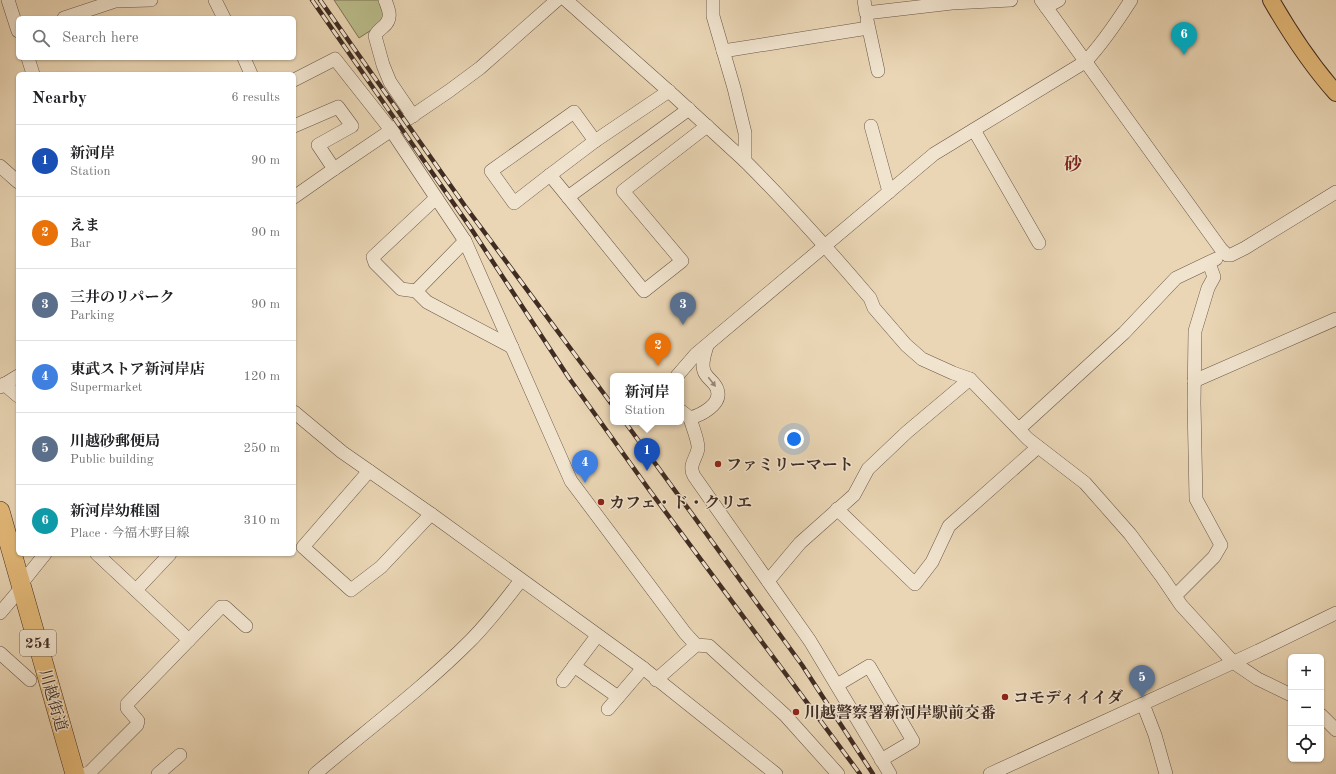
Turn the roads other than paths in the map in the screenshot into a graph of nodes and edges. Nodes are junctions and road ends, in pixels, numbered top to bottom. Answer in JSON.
{"nodes":[{"id":1,"x":8,"y":0,"type":"edge"},
{"id":2,"x":151,"y":0,"type":"edge"},
{"id":3,"x":215,"y":0,"type":"edge"},
{"id":4,"x":385,"y":0,"type":"edge"},
{"id":5,"x":557,"y":0,"type":"edge"},
{"id":6,"x":566,"y":0,"type":"edge"},
{"id":7,"x":713,"y":0,"type":"edge"},
{"id":8,"x":1011,"y":0,"type":"edge"},
{"id":9,"x":1059,"y":0,"type":"edge"},
{"id":10,"x":1131,"y":0,"type":"edge"},
{"id":11,"x":1271,"y":0,"type":"edge"},
{"id":12,"x":1044,"y":4,"type":"edge"},
{"id":13,"x":865,"y":6,"type":"edge"},
{"id":14,"x":70,"y":16,"type":"edge"},
{"id":15,"x":223,"y":16,"type":"edge"},
{"id":16,"x":16,"y":24,"type":"edge"},
{"id":17,"x":868,"y":28,"type":"junction"},
{"id":18,"x":723,"y":51,"type":"junction"},
{"id":19,"x":29,"y":60,"type":"edge"},
{"id":20,"x":245,"y":60,"type":"edge"},
{"id":21,"x":1085,"y":62,"type":"junction"},
{"id":22,"x":32,"y":72,"type":"edge"},
{"id":23,"x":250,"y":72,"type":"edge"},
{"id":24,"x":878,"y":72,"type":"dead end"},
{"id":25,"x":296,"y":79,"type":"edge"},
{"id":26,"x":669,"y":91,"type":"junction"},
{"id":27,"x":1336,"y":93,"type":"edge"},
{"id":28,"x":689,"y":109,"type":"junction"},
{"id":29,"x":413,"y":116,"type":"junction"},
{"id":30,"x":296,"y":125,"type":"edge"},
{"id":31,"x":707,"y":126,"type":"junction"},
{"id":32,"x":870,"y":126,"type":"dead end"},
{"id":33,"x":391,"y":130,"type":"junction"},
{"id":34,"x":974,"y":130,"type":"junction"},
{"id":35,"x":595,"y":141,"type":"junction"},
{"id":36,"x":745,"y":161,"type":"junction"},
{"id":37,"x":0,"y":166,"type":"edge"},
{"id":38,"x":334,"y":169,"type":"junction"},
{"id":39,"x":550,"y":175,"type":"junction"},
{"id":40,"x":16,"y":180,"type":"edge"},
{"id":41,"x":889,"y":192,"type":"junction"},
{"id":42,"x":1336,"y":192,"type":"edge"},
{"id":43,"x":296,"y":196,"type":"edge"},
{"id":44,"x":568,"y":197,"type":"junction"},
{"id":45,"x":436,"y":198,"type":"junction"},
{"id":46,"x":465,"y":241,"type":"junction"},
{"id":47,"x":1039,"y":243,"type":"dead end"},
{"id":48,"x":824,"y":245,"type":"junction"},
{"id":49,"x":1228,"y":254,"type":"junction"},
{"id":50,"x":1209,"y":263,"type":"junction"},
{"id":51,"x":416,"y":292,"type":"junction"},
{"id":52,"x":1336,"y":319,"type":"edge"},
{"id":53,"x":707,"y":346,"type":"junction"},
{"id":54,"x":512,"y":347,"type":"junction"},
{"id":55,"x":680,"y":373,"type":"edge"},
{"id":56,"x":16,"y":377,"type":"edge"},
{"id":57,"x":970,"y":379,"type":"junction"},
{"id":58,"x":1194,"y":381,"type":"junction"},
{"id":59,"x":2,"y":385,"type":"edge"},
{"id":60,"x":16,"y":395,"type":"edge"},
{"id":61,"x":296,"y":414,"type":"edge"},
{"id":62,"x":685,"y":414,"type":"edge"},
{"id":63,"x":1019,"y":429,"type":"junction"},
{"id":64,"x":1038,"y":447,"type":"junction"},
{"id":65,"x":369,"y":471,"type":"junction"},
{"id":66,"x":837,"y":509,"type":"junction"},
{"id":67,"x":0,"y":511,"type":"edge"},
{"id":68,"x":431,"y":514,"type":"junction"},
{"id":69,"x":43,"y":556,"type":"edge"},
{"id":70,"x":99,"y":556,"type":"edge"},
{"id":71,"x":168,"y":556,"type":"edge"},
{"id":72,"x":521,"y":580,"type":"junction"},
{"id":73,"x":768,"y":581,"type":"junction"},
{"id":74,"x":21,"y":585,"type":"junction"},
{"id":75,"x":136,"y":590,"type":"junction"},
{"id":76,"x":1175,"y":596,"type":"junction"},
{"id":77,"x":0,"y":613,"type":"edge"},
{"id":78,"x":1336,"y":613,"type":"edge"},
{"id":79,"x":246,"y":626,"type":"dead end"},
{"id":80,"x":598,"y":636,"type":"junction"},
{"id":81,"x":189,"y":640,"type":"junction"},
{"id":82,"x":696,"y":645,"type":"junction"},
{"id":83,"x":0,"y":653,"type":"edge"},
{"id":84,"x":1233,"y":662,"type":"junction"},
{"id":85,"x":574,"y":666,"type":"junction"},
{"id":86,"x":642,"y":668,"type":"junction"},
{"id":87,"x":30,"y":680,"type":"dead end"},
{"id":88,"x":656,"y":680,"type":"junction"},
{"id":89,"x":563,"y":681,"type":"dead end"},
{"id":90,"x":837,"y":685,"type":"junction"},
{"id":91,"x":1288,"y":694,"type":"edge"},
{"id":92,"x":618,"y":697,"type":"junction"},
{"id":93,"x":1143,"y":704,"type":"junction"},
{"id":94,"x":608,"y":708,"type":"dead end"},
{"id":95,"x":1324,"y":717,"type":"edge"},
{"id":96,"x":1336,"y":730,"type":"edge"},
{"id":97,"x":180,"y":755,"type":"dead end"},
{"id":98,"x":881,"y":760,"type":"junction"},
{"id":99,"x":75,"y":774,"type":"edge"},
{"id":100,"x":85,"y":774,"type":"edge"},
{"id":101,"x":158,"y":774,"type":"edge"},
{"id":102,"x":315,"y":774,"type":"edge"},
{"id":103,"x":776,"y":774,"type":"edge"},
{"id":104,"x":838,"y":774,"type":"edge"},
{"id":105,"x":890,"y":774,"type":"edge"},
{"id":106,"x":990,"y":774,"type":"edge"},
{"id":107,"x":1166,"y":774,"type":"edge"}],
"edges":[{"from":1,"to":16,"type":"street"},
{"from":2,"to":14,"type":"street"},
{"from":3,"to":15,"type":"street"},
{"from":4,"to":29,"type":"street"},
{"from":5,"to":29,"type":"street"},
{"from":6,"to":26,"type":"street"},
{"from":7,"to":18,"type":"street"},
{"from":8,"to":13,"type":"street"},
{"from":9,"to":12,"type":"street"},
{"from":10,"to":21,"type":"street"},
{"from":11,"to":27,"type":"main road"},
{"from":12,"to":21,"type":"street"},
{"from":13,"to":17,"type":"street"},
{"from":17,"to":18,"type":"street"},
{"from":17,"to":24,"type":"street"},
{"from":18,"to":36,"type":"street"},
{"from":19,"to":22,"type":"street"},
{"from":20,"to":23,"type":"street"},
{"from":21,"to":34,"type":"street"},
{"from":21,"to":49,"type":"street"},
{"from":25,"to":33,"type":"street"},
{"from":26,"to":28,"type":"street"},
{"from":26,"to":35,"type":"street"},
{"from":28,"to":31,"type":"street"},
{"from":28,"to":44,"type":"street"},
{"from":29,"to":33,"type":"street"},
{"from":30,"to":38,"type":"street"},
{"from":31,"to":36,"type":"street"},
{"from":31,"to":44,"type":"street"},
{"from":32,"to":41,"type":"street"},
{"from":33,"to":38,"type":"street"},
{"from":33,"to":45,"type":"street"},
{"from":34,"to":41,"type":"street"},
{"from":34,"to":47,"type":"street"},
{"from":35,"to":39,"type":"street"},
{"from":35,"to":39,"type":"street"},
{"from":36,"to":48,"type":"street"},
{"from":37,"to":40,"type":"street"},
{"from":38,"to":43,"type":"street"},
{"from":39,"to":44,"type":"street"},
{"from":41,"to":48,"type":"street"},
{"from":42,"to":49,"type":"street"},
{"from":45,"to":46,"type":"street"},
{"from":45,"to":51,"type":"street"},
{"from":46,"to":51,"type":"street"},
{"from":46,"to":54,"type":"street"},
{"from":48,"to":53,"type":"street"},
{"from":48,"to":57,"type":"street"},
{"from":49,"to":50,"type":"street"},
{"from":50,"to":58,"type":"street"},
{"from":50,"to":63,"type":"street"},
{"from":51,"to":54,"type":"street"},
{"from":52,"to":58,"type":"street"},
{"from":53,"to":55,"type":"street"},
{"from":53,"to":62,"type":"street","one_way":true},
{"from":54,"to":82,"type":"street"},
{"from":56,"to":59,"type":"street"},
{"from":57,"to":63,"type":"street"},
{"from":57,"to":66,"type":"street"},
{"from":58,"to":76,"type":"street"},
{"from":59,"to":60,"type":"street"},
{"from":61,"to":65,"type":"street"},
{"from":62,"to":73,"type":"street"},
{"from":63,"to":64,"type":"street"},
{"from":64,"to":66,"type":"street"},
{"from":64,"to":76,"type":"street"},
{"from":65,"to":68,"type":"street"},
{"from":65,"to":68,"type":"street"},
{"from":66,"to":73,"type":"street"},
{"from":67,"to":74,"type":"highway","name":"川越街道","number":"254"},
{"from":68,"to":72,"type":"street"},
{"from":69,"to":74,"type":"street"},
{"from":70,"to":75,"type":"street"},
{"from":71,"to":75,"type":"street"},
{"from":72,"to":80,"type":"street"},
{"from":72,"to":102,"type":"street"},
{"from":73,"to":90,"type":"street"},
{"from":74,"to":77,"type":"street"},
{"from":74,"to":99,"type":"highway","name":"川越街道","number":"254"},
{"from":75,"to":81,"type":"street"},
{"from":76,"to":84,"type":"street"},
{"from":78,"to":84,"type":"street"},
{"from":79,"to":81,"type":"street"},
{"from":80,"to":85,"type":"street"},
{"from":80,"to":86,"type":"street"},
{"from":81,"to":100,"type":"street"},
{"from":82,"to":88,"type":"street"},
{"from":82,"to":104,"type":"street"},
{"from":83,"to":87,"type":"street"},
{"from":84,"to":91,"type":"street"},
{"from":84,"to":93,"type":"street"},
{"from":85,"to":89,"type":"street"},
{"from":85,"to":92,"type":"street"},
{"from":86,"to":88,"type":"street"},
{"from":86,"to":92,"type":"street"},
{"from":88,"to":103,"type":"street"},
{"from":90,"to":98,"type":"street"},
{"from":90,"to":98,"type":"street"},
{"from":92,"to":94,"type":"street"},
{"from":93,"to":106,"type":"street"},
{"from":93,"to":107,"type":"street"},
{"from":95,"to":96,"type":"street"},
{"from":97,"to":101,"type":"street"},
{"from":98,"to":105,"type":"street"}]}
